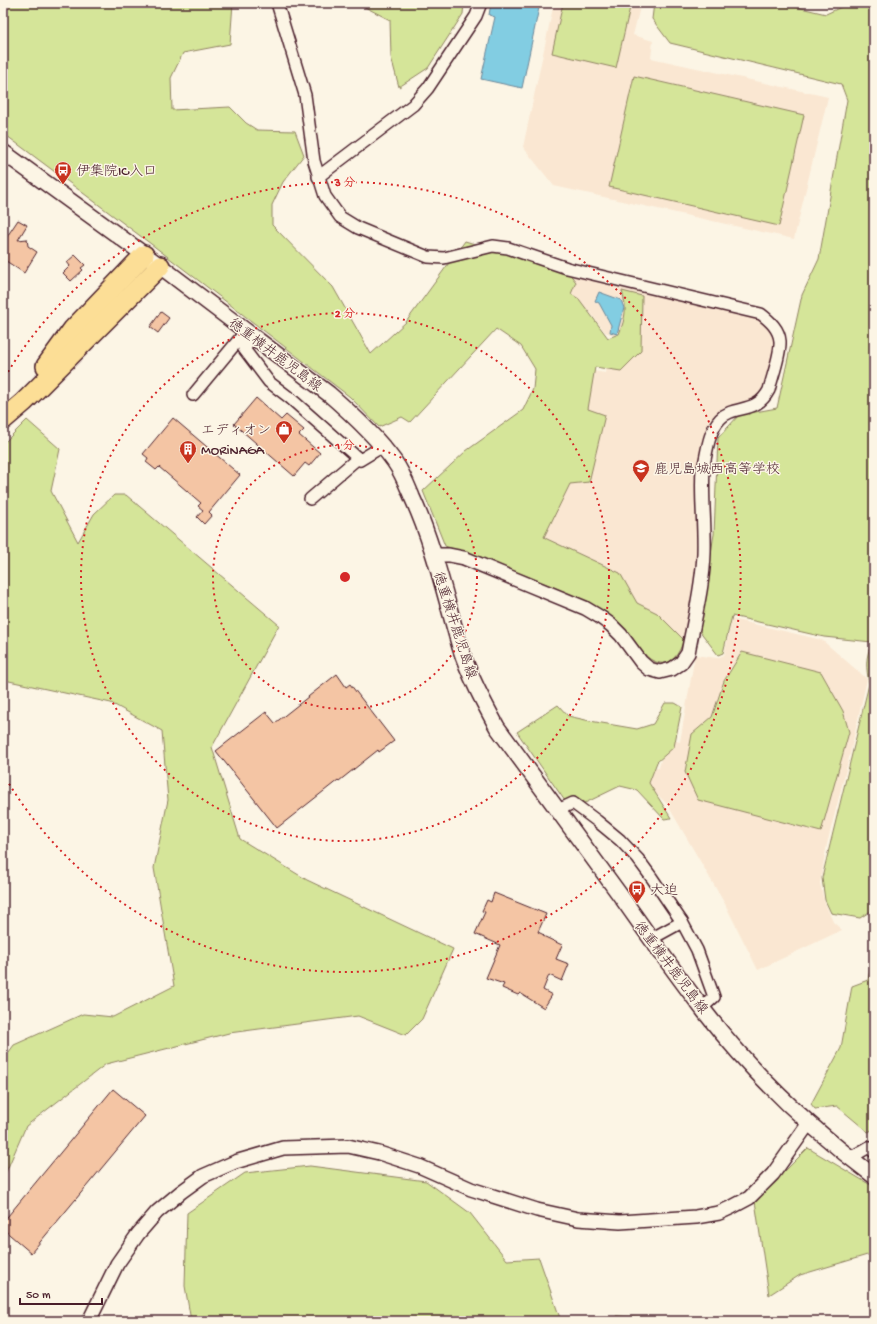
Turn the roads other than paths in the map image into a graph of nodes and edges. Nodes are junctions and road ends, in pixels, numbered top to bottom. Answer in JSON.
{"nodes":[{"id":1,"x":277,"y":3,"type":"edge"},
{"id":2,"x":481,"y":3,"type":"edge"},
{"id":3,"x":3,"y":152,"type":"edge"},
{"id":4,"x":318,"y":177,"type":"junction"},
{"id":5,"x":144,"y":255,"type":"junction"},
{"id":6,"x":160,"y":266,"type":"junction"},
{"id":7,"x":250,"y":334,"type":"junction"},
{"id":8,"x":192,"y":395,"type":"dead end"},
{"id":9,"x":6,"y":416,"type":"edge"},
{"id":10,"x":382,"y":446,"type":"junction"},
{"id":11,"x":358,"y":458,"type":"junction"},
{"id":12,"x":703,"y":469,"type":"joint"},
{"id":13,"x":310,"y":499,"type":"dead end"},
{"id":14,"x":434,"y":555,"type":"junction"},
{"id":15,"x":558,"y":810,"type":"junction"},
{"id":16,"x":682,"y":922,"type":"junction"},
{"id":17,"x":651,"y":939,"type":"junction"},
{"id":18,"x":702,"y":1008,"type":"junction"},
{"id":19,"x":810,"y":1123,"type":"junction"},
{"id":20,"x":874,"y":1152,"type":"edge"},
{"id":21,"x":850,"y":1158,"type":"junction"},
{"id":22,"x":874,"y":1176,"type":"edge"},
{"id":23,"x":89,"y":1321,"type":"edge"}],
"edges":[{"from":1,"to":4,"type":"street"},
{"from":2,"to":4,"type":"street"},
{"from":3,"to":5,"type":"main road","name":"徳重横井鹿児島線"},
{"from":4,"to":12,"type":"street"},
{"from":5,"to":6,"type":"main road","name":"徳重横井鹿児島線"},
{"from":5,"to":9,"type":"highway"},
{"from":6,"to":7,"type":"main road","name":"徳重横井鹿児島線"},
{"from":6,"to":9,"type":"highway"},
{"from":7,"to":8,"type":"street"},
{"from":7,"to":10,"type":"main road","name":"徳重横井鹿児島線"},
{"from":7,"to":11,"type":"street"},
{"from":10,"to":11,"type":"street"},
{"from":10,"to":14,"type":"main road","name":"徳重横井鹿児島線"},
{"from":11,"to":13,"type":"street"},
{"from":12,"to":14,"type":"street"},
{"from":14,"to":15,"type":"main road","name":"徳重横井鹿児島線"},
{"from":15,"to":16,"type":"street"},
{"from":15,"to":17,"type":"main road","name":"徳重横井鹿児島線"},
{"from":16,"to":17,"type":"street"},
{"from":16,"to":18,"type":"street"},
{"from":17,"to":18,"type":"main road","name":"徳重横井鹿児島線"},
{"from":18,"to":19,"type":"main road","name":"徳重横井鹿児島線"},
{"from":19,"to":21,"type":"main road","name":"徳重横井鹿児島線"},
{"from":19,"to":23,"type":"street"},
{"from":20,"to":21,"type":"street"},
{"from":21,"to":22,"type":"main road","name":"徳重横井鹿児島線"}]}
